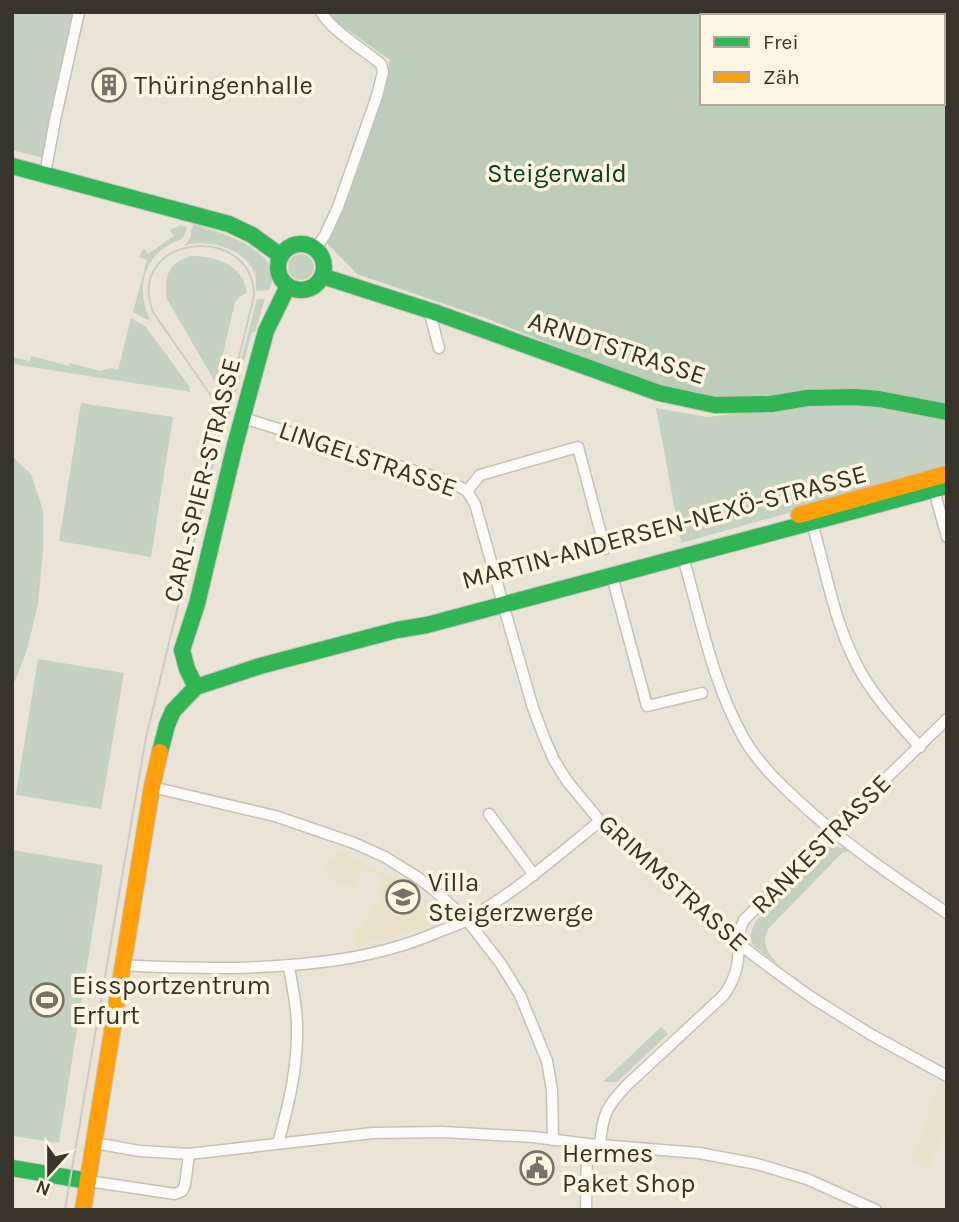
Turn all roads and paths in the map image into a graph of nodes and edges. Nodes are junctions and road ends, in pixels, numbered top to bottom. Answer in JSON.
{"nodes":[{"id":1,"x":79,"y":12,"type":"edge"},
{"id":2,"x":321,"y":12,"type":"edge"},
{"id":3,"x":12,"y":166,"type":"edge"},
{"id":4,"x":45,"y":174,"type":"junction"},
{"id":5,"x":316,"y":250,"type":"junction"},
{"id":6,"x":281,"y":256,"type":"junction"},
{"id":7,"x":322,"y":276,"type":"junction"},
{"id":8,"x":288,"y":286,"type":"junction"},
{"id":9,"x":431,"y":311,"type":"junction"},
{"id":10,"x":439,"y":348,"type":"dead end"},
{"id":11,"x":947,"y":412,"type":"edge"},
{"id":12,"x":243,"y":418,"type":"junction"},
{"id":13,"x":947,"y":474,"type":"edge"},
{"id":14,"x":940,"y":488,"type":"edge"},
{"id":15,"x":467,"y":491,"type":"junction"},
{"id":16,"x":812,"y":523,"type":"junction"},
{"id":17,"x":947,"y":537,"type":"edge"},
{"id":18,"x":605,"y":549,"type":"dead end"},
{"id":19,"x":683,"y":557,"type":"junction"},
{"id":20,"x":612,"y":576,"type":"junction"},
{"id":21,"x":502,"y":601,"type":"junction"},
{"id":22,"x":196,"y":687,"type":"junction"},
{"id":23,"x":702,"y":693,"type":"dead end"},
{"id":24,"x":944,"y":726,"type":"edge"},
{"id":25,"x":920,"y":747,"type":"junction"},
{"id":26,"x":152,"y":787,"type":"junction"},
{"id":27,"x":489,"y":814,"type":"dead end"},
{"id":28,"x":600,"y":821,"type":"junction"},
{"id":29,"x":832,"y":831,"type":"junction"},
{"id":30,"x":534,"y":875,"type":"junction"},
{"id":31,"x":947,"y":913,"type":"edge"},
{"id":32,"x":467,"y":920,"type":"junction"},
{"id":33,"x":738,"y":943,"type":"junction"},
{"id":34,"x":123,"y":965,"type":"junction"},
{"id":35,"x":289,"y":967,"type":"junction"},
{"id":36,"x":947,"y":1076,"type":"edge"},
{"id":37,"x":553,"y":1140,"type":"junction"},
{"id":38,"x":94,"y":1143,"type":"junction"},
{"id":39,"x":278,"y":1143,"type":"junction"},
{"id":40,"x":587,"y":1144,"type":"junction"},
{"id":41,"x":600,"y":1144,"type":"junction"},
{"id":42,"x":189,"y":1154,"type":"junction"},
{"id":43,"x":12,"y":1168,"type":"edge"},
{"id":44,"x":88,"y":1181,"type":"junction"},
{"id":45,"x":83,"y":1210,"type":"edge"},
{"id":46,"x":586,"y":1210,"type":"edge"},
{"id":47,"x":876,"y":1210,"type":"edge"}],
"edges":[{"from":1,"to":4,"type":"street"},
{"from":2,"to":5,"type":"street"},
{"from":3,"to":4,"type":"main road"},
{"from":4,"to":6,"type":"main road"},
{"from":5,"to":6,"type":"main road"},
{"from":5,"to":7,"type":"main road"},
{"from":6,"to":8,"type":"main road"},
{"from":7,"to":8,"type":"main road"},
{"from":7,"to":9,"type":"main road","name":"ARNDTSTRASSE"},
{"from":8,"to":12,"type":"main road","name":"CARL-SPIER-STRASSE"},
{"from":9,"to":10,"type":"street"},
{"from":9,"to":11,"type":"main road","name":"ARNDTSTRASSE"},
{"from":12,"to":15,"type":"street","name":"LINGELSTRASSE"},
{"from":12,"to":22,"type":"main road","name":"CARL-SPIER-STRASSE"},
{"from":13,"to":21,"type":"main road","name":"MARTIN-ANDERSEN-NEXÖ-STRASSE"},
{"from":14,"to":16,"type":"main road","name":"MARTIN-ANDERSEN-NEXÖ-STRASSE"},
{"from":14,"to":17,"type":"street"},
{"from":15,"to":18,"type":"street"},
{"from":15,"to":21,"type":"street","name":"LINGELSTRASSE"},
{"from":16,"to":19,"type":"main road","name":"MARTIN-ANDERSEN-NEXÖ-STRASSE"},
{"from":16,"to":25,"type":"street"},
{"from":19,"to":20,"type":"main road","name":"MARTIN-ANDERSEN-NEXÖ-STRASSE"},
{"from":19,"to":29,"type":"street"},
{"from":20,"to":21,"type":"main road","name":"MARTIN-ANDERSEN-NEXÖ-STRASSE"},
{"from":20,"to":23,"type":"street"},
{"from":21,"to":22,"type":"main road","name":"MARTIN-ANDERSEN-NEXÖ-STRASSE"},
{"from":21,"to":28,"type":"street","name":"GRIMMSTRASSE"},
{"from":22,"to":26,"type":"main road"},
{"from":24,"to":25,"type":"street","name":"RANKESTRASSE"},
{"from":25,"to":29,"type":"street","name":"RANKESTRASSE"},
{"from":26,"to":32,"type":"street"},
{"from":26,"to":34,"type":"main road"},
{"from":27,"to":30,"type":"street"},
{"from":28,"to":30,"type":"street"},
{"from":28,"to":33,"type":"street","name":"GRIMMSTRASSE"},
{"from":29,"to":31,"type":"street"},
{"from":29,"to":33,"type":"street","name":"RANKESTRASSE"},
{"from":30,"to":32,"type":"street"},
{"from":32,"to":35,"type":"street"},
{"from":32,"to":37,"type":"street"},
{"from":33,"to":36,"type":"street","name":"GRIMMSTRASSE"},
{"from":33,"to":41,"type":"street","name":"RANKESTRASSE"},
{"from":34,"to":35,"type":"street"},
{"from":34,"to":38,"type":"main road"},
{"from":35,"to":39,"type":"street"},
{"from":37,"to":39,"type":"street"},
{"from":37,"to":40,"type":"street"},
{"from":38,"to":42,"type":"street"},
{"from":38,"to":44,"type":"main road"},
{"from":39,"to":42,"type":"street"},
{"from":40,"to":41,"type":"street"},
{"from":40,"to":46,"type":"street"},
{"from":41,"to":47,"type":"street"},
{"from":42,"to":44,"type":"street"},
{"from":43,"to":44,"type":"main road"},
{"from":44,"to":45,"type":"main road"}]}
